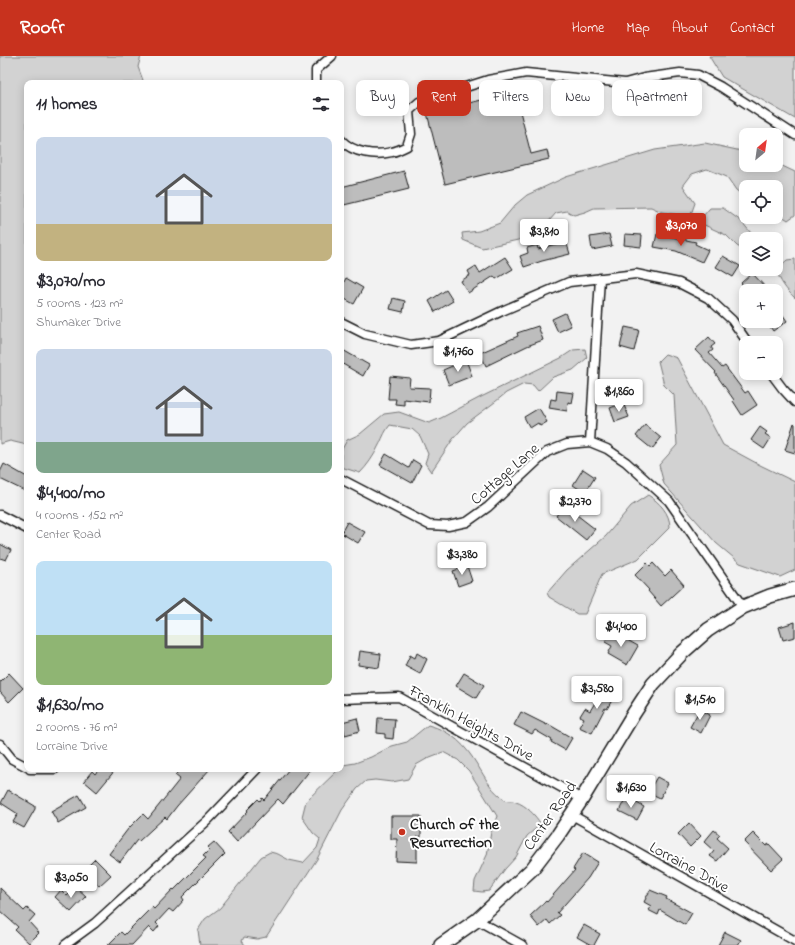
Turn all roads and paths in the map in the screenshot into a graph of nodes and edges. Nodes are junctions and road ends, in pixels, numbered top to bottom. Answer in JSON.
{"nodes":[{"id":1,"x":332,"y":56,"type":"edge"},
{"id":2,"x":316,"y":80,"type":"edge"},
{"id":3,"x":795,"y":135,"type":"edge"},
{"id":4,"x":344,"y":143,"type":"edge"},
{"id":5,"x":600,"y":278,"type":"junction"},
{"id":6,"x":344,"y":324,"type":"edge"},
{"id":7,"x":743,"y":336,"type":"edge"},
{"id":8,"x":776,"y":380,"type":"edge"},
{"id":9,"x":795,"y":402,"type":"edge"},
{"id":10,"x":590,"y":442,"type":"junction"},
{"id":11,"x":344,"y":481,"type":"edge"},
{"id":12,"x":0,"y":515,"type":"edge"},
{"id":13,"x":24,"y":527,"type":"edge"},
{"id":14,"x":795,"y":589,"type":"edge"},
{"id":15,"x":743,"y":607,"type":"junction"},
{"id":16,"x":344,"y":699,"type":"edge"},
{"id":17,"x":0,"y":744,"type":"edge"},
{"id":18,"x":24,"y":765,"type":"edge"},
{"id":19,"x":254,"y":772,"type":"edge"},
{"id":20,"x":582,"y":799,"type":"junction"},
{"id":21,"x":572,"y":815,"type":"junction"},
{"id":22,"x":477,"y":920,"type":"junction"},
{"id":23,"x":795,"y":941,"type":"edge"},
{"id":24,"x":65,"y":945,"type":"edge"},
{"id":25,"x":441,"y":945,"type":"edge"},
{"id":26,"x":522,"y":945,"type":"edge"}],
"edges":[{"from":1,"to":2,"type":"street"},
{"from":3,"to":4,"type":"street"},
{"from":5,"to":6,"type":"street"},
{"from":5,"to":7,"type":"street"},
{"from":5,"to":10,"type":"street"},
{"from":8,"to":9,"type":"street"},
{"from":10,"to":11,"type":"street","name":"Cottage Lane"},
{"from":10,"to":15,"type":"street","name":"Cottage Lane"},
{"from":12,"to":13,"type":"street"},
{"from":14,"to":15,"type":"main road","name":"Center Road"},
{"from":15,"to":20,"type":"main road","name":"Center Road"},
{"from":16,"to":20,"type":"street","name":"Franklin Heights Drive"},
{"from":17,"to":18,"type":"street"},
{"from":19,"to":24,"type":"street"},
{"from":20,"to":21,"type":"main road","name":"Center Road"},
{"from":21,"to":22,"type":"main road","name":"Center Road"},
{"from":21,"to":23,"type":"street","name":"Lorraine Drive"},
{"from":22,"to":25,"type":"main road","name":"Center Road"},
{"from":22,"to":26,"type":"street"}]}
